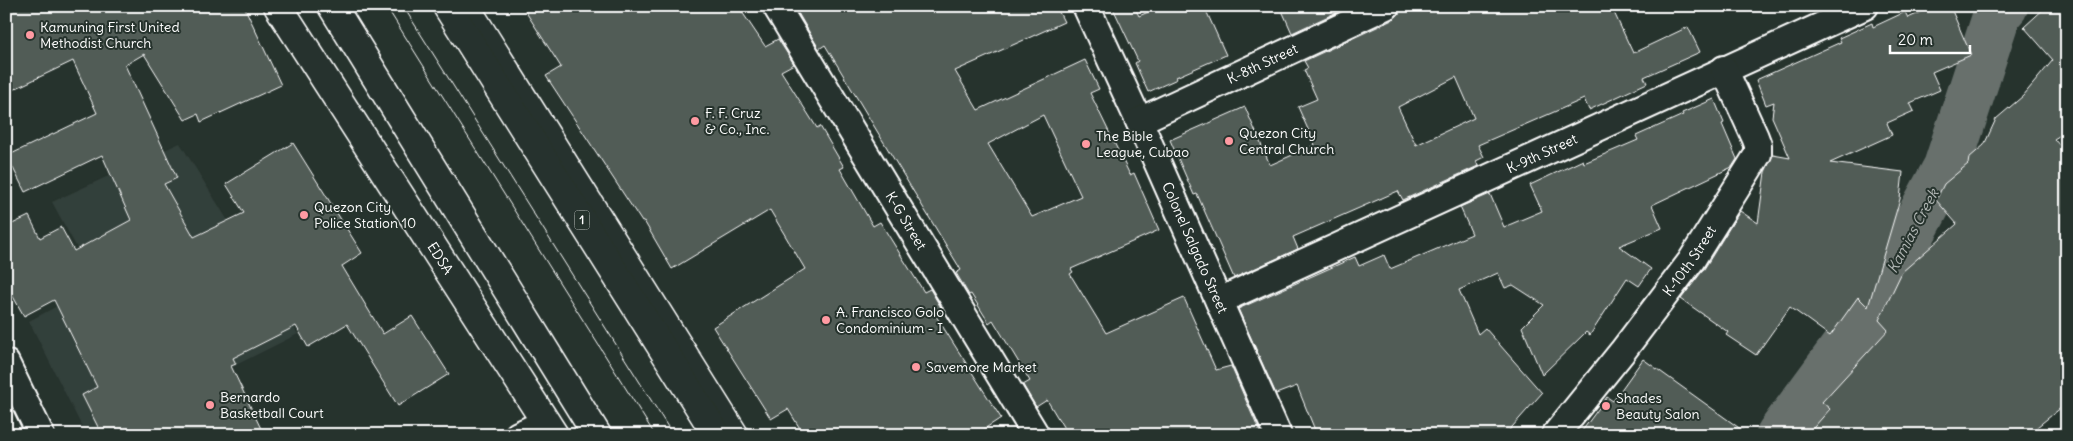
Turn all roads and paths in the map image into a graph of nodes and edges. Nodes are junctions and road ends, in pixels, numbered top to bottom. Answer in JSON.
{"nodes":[{"id":1,"x":278,"y":6,"type":"edge"},
{"id":2,"x":332,"y":6,"type":"edge"},
{"id":3,"x":447,"y":6,"type":"edge"},
{"id":4,"x":465,"y":6,"type":"edge"},
{"id":5,"x":776,"y":6,"type":"edge"},
{"id":6,"x":1086,"y":6,"type":"edge"},
{"id":7,"x":1386,"y":6,"type":"edge"},
{"id":8,"x":1865,"y":6,"type":"edge"},
{"id":9,"x":1724,"y":69,"type":"junction"},
{"id":10,"x":1139,"y":121,"type":"junction"},
{"id":11,"x":1218,"y":301,"type":"junction"},
{"id":12,"x":8,"y":370,"type":"edge"},
{"id":13,"x":550,"y":429,"type":"edge"},
{"id":14,"x":41,"y":435,"type":"edge"},
{"id":15,"x":518,"y":435,"type":"edge"},
{"id":16,"x":597,"y":435,"type":"edge"},
{"id":17,"x":717,"y":435,"type":"edge"},
{"id":18,"x":734,"y":435,"type":"edge"},
{"id":19,"x":1036,"y":435,"type":"edge"},
{"id":20,"x":1278,"y":435,"type":"edge"},
{"id":21,"x":1555,"y":435,"type":"edge"}],
"edges":[{"from":1,"to":13,"type":"main road","name":"EDSA"},
{"from":2,"to":16,"type":"main road"},
{"from":3,"to":17,"type":"main road","number":"1"},
{"from":4,"to":18,"type":"main road"},
{"from":5,"to":19,"type":"street","name":"K-G Street"},
{"from":6,"to":10,"type":"street","name":"Colonel Salgado Street"},
{"from":7,"to":10,"type":"street","name":"K-8th Street"},
{"from":8,"to":9,"type":"street","name":"K-9th Street"},
{"from":9,"to":11,"type":"street","name":"K-9th Street"},
{"from":9,"to":21,"type":"street","name":"K-10th Street"},
{"from":10,"to":11,"type":"street","name":"Colonel Salgado Street"},
{"from":11,"to":20,"type":"street","name":"Colonel Salgado Street"},
{"from":12,"to":14,"type":"street"},
{"from":13,"to":15,"type":"street"}]}
